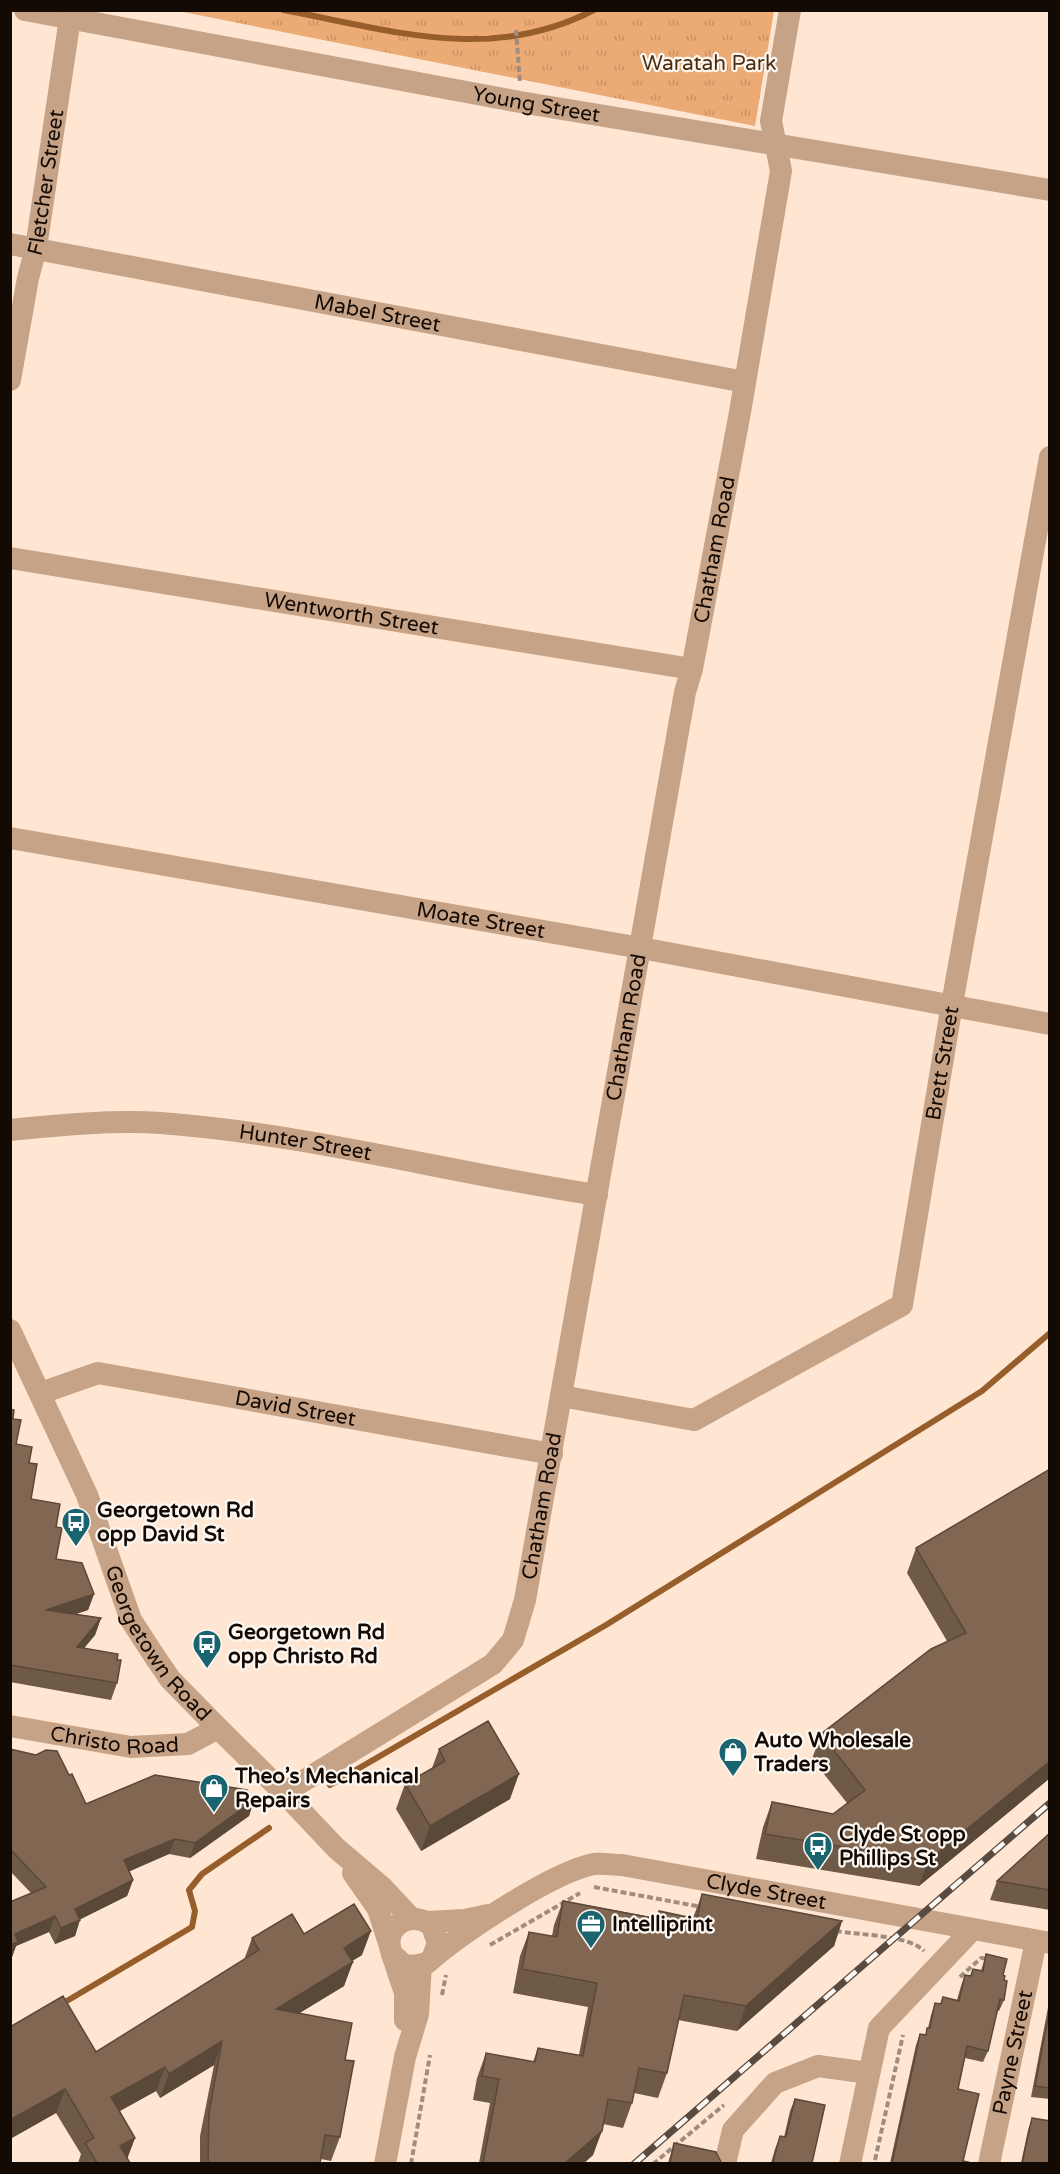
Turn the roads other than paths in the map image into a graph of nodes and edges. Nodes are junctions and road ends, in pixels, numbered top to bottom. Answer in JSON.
{"nodes":[{"id":1,"x":25,"y":10,"type":"edge"},
{"id":2,"x":790,"y":10,"type":"edge"},
{"id":3,"x":70,"y":18,"type":"junction"},
{"id":4,"x":775,"y":144,"type":"junction"},
{"id":5,"x":1050,"y":190,"type":"edge"},
{"id":6,"x":10,"y":244,"type":"edge"},
{"id":7,"x":36,"y":248,"type":"junction"},
{"id":8,"x":10,"y":380,"type":"edge"},
{"id":9,"x":745,"y":382,"type":"junction"},
{"id":10,"x":1050,"y":457,"type":"edge"},
{"id":11,"x":10,"y":558,"type":"edge"},
{"id":12,"x":692,"y":669,"type":"junction"},
{"id":13,"x":10,"y":838,"type":"edge"},
{"id":14,"x":641,"y":948,"type":"junction"},
{"id":15,"x":952,"y":1004,"type":"junction"},
{"id":16,"x":1050,"y":1024,"type":"edge"},
{"id":17,"x":10,"y":1130,"type":"edge"},
{"id":18,"x":597,"y":1195,"type":"junction"},
{"id":19,"x":10,"y":1330,"type":"edge"},
{"id":20,"x":41,"y":1392,"type":"junction"},
{"id":21,"x":561,"y":1396,"type":"junction"},
{"id":22,"x":552,"y":1454,"type":"junction"},
{"id":23,"x":10,"y":1726,"type":"edge"},
{"id":24,"x":218,"y":1728,"type":"junction"},
{"id":25,"x":284,"y":1793,"type":"junction"},
{"id":26,"x":336,"y":1848,"type":"junction"},
{"id":27,"x":495,"y":1913,"type":"junction"},
{"id":28,"x":419,"y":1920,"type":"junction"},
{"id":29,"x":973,"y":1929,"type":"junction"},
{"id":30,"x":1043,"y":1942,"type":"edge"},
{"id":31,"x":391,"y":1948,"type":"junction"},
{"id":32,"x":433,"y":1965,"type":"junction"},
{"id":33,"x":405,"y":2057,"type":"junction"},
{"id":34,"x":869,"y":2073,"type":"junction"},
{"id":35,"x":385,"y":2163,"type":"edge"},
{"id":36,"x":725,"y":2163,"type":"edge"},
{"id":37,"x":850,"y":2163,"type":"edge"},
{"id":38,"x":989,"y":2163,"type":"edge"}],
"edges":[{"from":1,"to":3,"type":"street","name":"Young Street"},
{"from":2,"to":4,"type":"street","name":"Chatham Road"},
{"from":3,"to":4,"type":"street","name":"Young Street"},
{"from":3,"to":7,"type":"street","name":"Fletcher Street"},
{"from":4,"to":5,"type":"street","name":"Young Street"},
{"from":4,"to":9,"type":"street","name":"Chatham Road"},
{"from":6,"to":7,"type":"street","name":"Mabel Street"},
{"from":7,"to":8,"type":"street","name":"Fletcher Street"},
{"from":7,"to":9,"type":"street","name":"Mabel Street"},
{"from":9,"to":12,"type":"street","name":"Chatham Road"},
{"from":10,"to":15,"type":"street","name":"Brett Street"},
{"from":11,"to":12,"type":"street","name":"Wentworth Street"},
{"from":12,"to":14,"type":"street","name":"Chatham Road"},
{"from":13,"to":14,"type":"street","name":"Moate Street"},
{"from":14,"to":15,"type":"street","name":"Moate Street"},
{"from":14,"to":18,"type":"street","name":"Chatham Road"},
{"from":15,"to":16,"type":"street","name":"Moate Street"},
{"from":15,"to":21,"type":"street","name":"Brett Street"},
{"from":17,"to":18,"type":"street","name":"Hunter Street"},
{"from":18,"to":21,"type":"street","name":"Chatham Road"},
{"from":19,"to":20,"type":"street","name":"Georgetown Road"},
{"from":20,"to":22,"type":"street","name":"David Street"},
{"from":20,"to":24,"type":"street","name":"Georgetown Road"},
{"from":21,"to":22,"type":"street","name":"Chatham Road"},
{"from":22,"to":25,"type":"street","name":"Chatham Road"},
{"from":23,"to":24,"type":"street","name":"Christo Road"},
{"from":24,"to":25,"type":"street","name":"Georgetown Road"},
{"from":25,"to":26,"type":"street","name":"Georgetown Road"},
{"from":26,"to":28,"type":"street","name":"Georgetown Road"},
{"from":26,"to":31,"type":"street","name":"Georgetown Road"},
{"from":27,"to":28,"type":"street","name":"Clyde Street"},
{"from":27,"to":29,"type":"street","name":"Clyde Street"},
{"from":27,"to":32,"type":"street","name":"Clyde Street"},
{"from":28,"to":31,"type":"street"},
{"from":28,"to":32,"type":"street"},
{"from":29,"to":30,"type":"street","name":"Clyde Street"},
{"from":29,"to":34,"type":"street"},
{"from":30,"to":38,"type":"street","name":"Payne Street"},
{"from":31,"to":32,"type":"street"},
{"from":31,"to":33,"type":"street","name":"Georgetown Road"},
{"from":32,"to":33,"type":"street"},
{"from":33,"to":35,"type":"street"},
{"from":34,"to":36,"type":"street"},
{"from":34,"to":37,"type":"street"}]}
